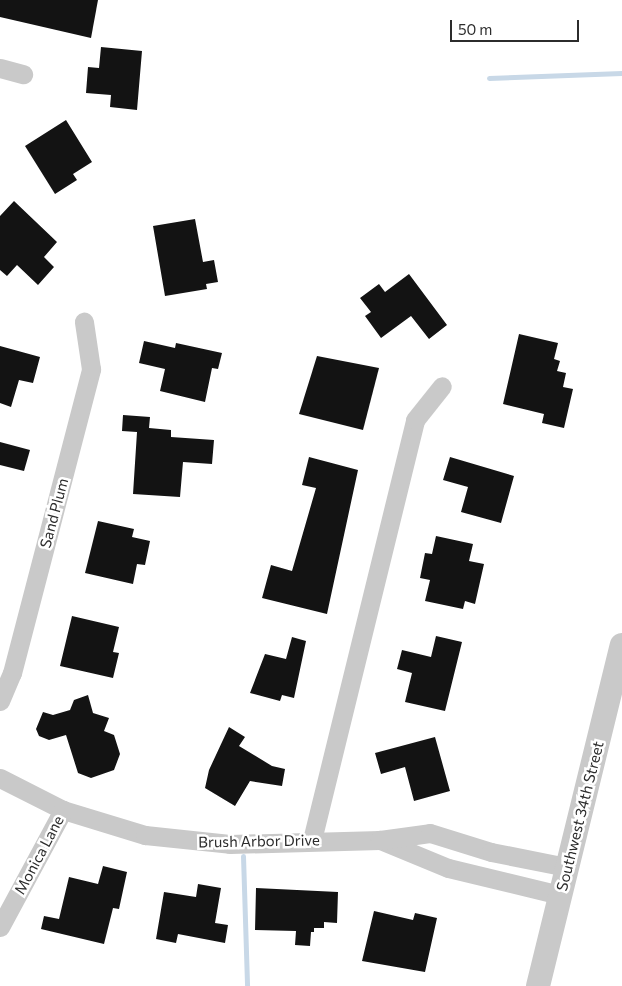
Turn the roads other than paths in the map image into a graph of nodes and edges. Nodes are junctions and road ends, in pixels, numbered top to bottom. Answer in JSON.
{"nodes":[{"id":1,"x":0,"y":68,"type":"edge"},
{"id":2,"x":23,"y":74,"type":"dead end"},
{"id":3,"x":84,"y":322,"type":"dead end"},
{"id":4,"x":442,"y":386,"type":"dead end"},
{"id":5,"x":622,"y":646,"type":"edge"},
{"id":6,"x":0,"y":701,"type":"edge"},
{"id":7,"x":0,"y":778,"type":"edge"},
{"id":8,"x":63,"y":810,"type":"junction"},
{"id":9,"x":312,"y":840,"type":"junction"},
{"id":10,"x":380,"y":840,"type":"junction"},
{"id":11,"x":491,"y":852,"type":"junction"},
{"id":12,"x":567,"y":867,"type":"junction"},
{"id":13,"x":484,"y":876,"type":"junction"},
{"id":14,"x":560,"y":895,"type":"junction"},
{"id":15,"x":0,"y":927,"type":"edge"},
{"id":16,"x":538,"y":986,"type":"edge"}],
"edges":[{"from":1,"to":2,"type":"street"},
{"from":3,"to":6,"type":"street","name":"Sand Plum"},
{"from":4,"to":9,"type":"street"},
{"from":5,"to":12,"type":"street","name":"Southwest 34th Street"},
{"from":7,"to":8,"type":"street","name":"Brush Arbor Drive"},
{"from":8,"to":9,"type":"street","name":"Brush Arbor Drive"},
{"from":8,"to":15,"type":"street","name":"Monica Lane"},
{"from":9,"to":10,"type":"street","name":"Brush Arbor Drive"},
{"from":10,"to":11,"type":"street","name":"Brush Arbor Drive"},
{"from":10,"to":13,"type":"street","name":"Brush Arbor Drive"},
{"from":11,"to":12,"type":"street","name":"Brush Arbor Drive"},
{"from":11,"to":13,"type":"street"},
{"from":12,"to":14,"type":"street","name":"Southwest 34th Street"},
{"from":13,"to":14,"type":"street","name":"Brush Arbor Drive"},
{"from":14,"to":16,"type":"street","name":"Southwest 34th Street"}]}
